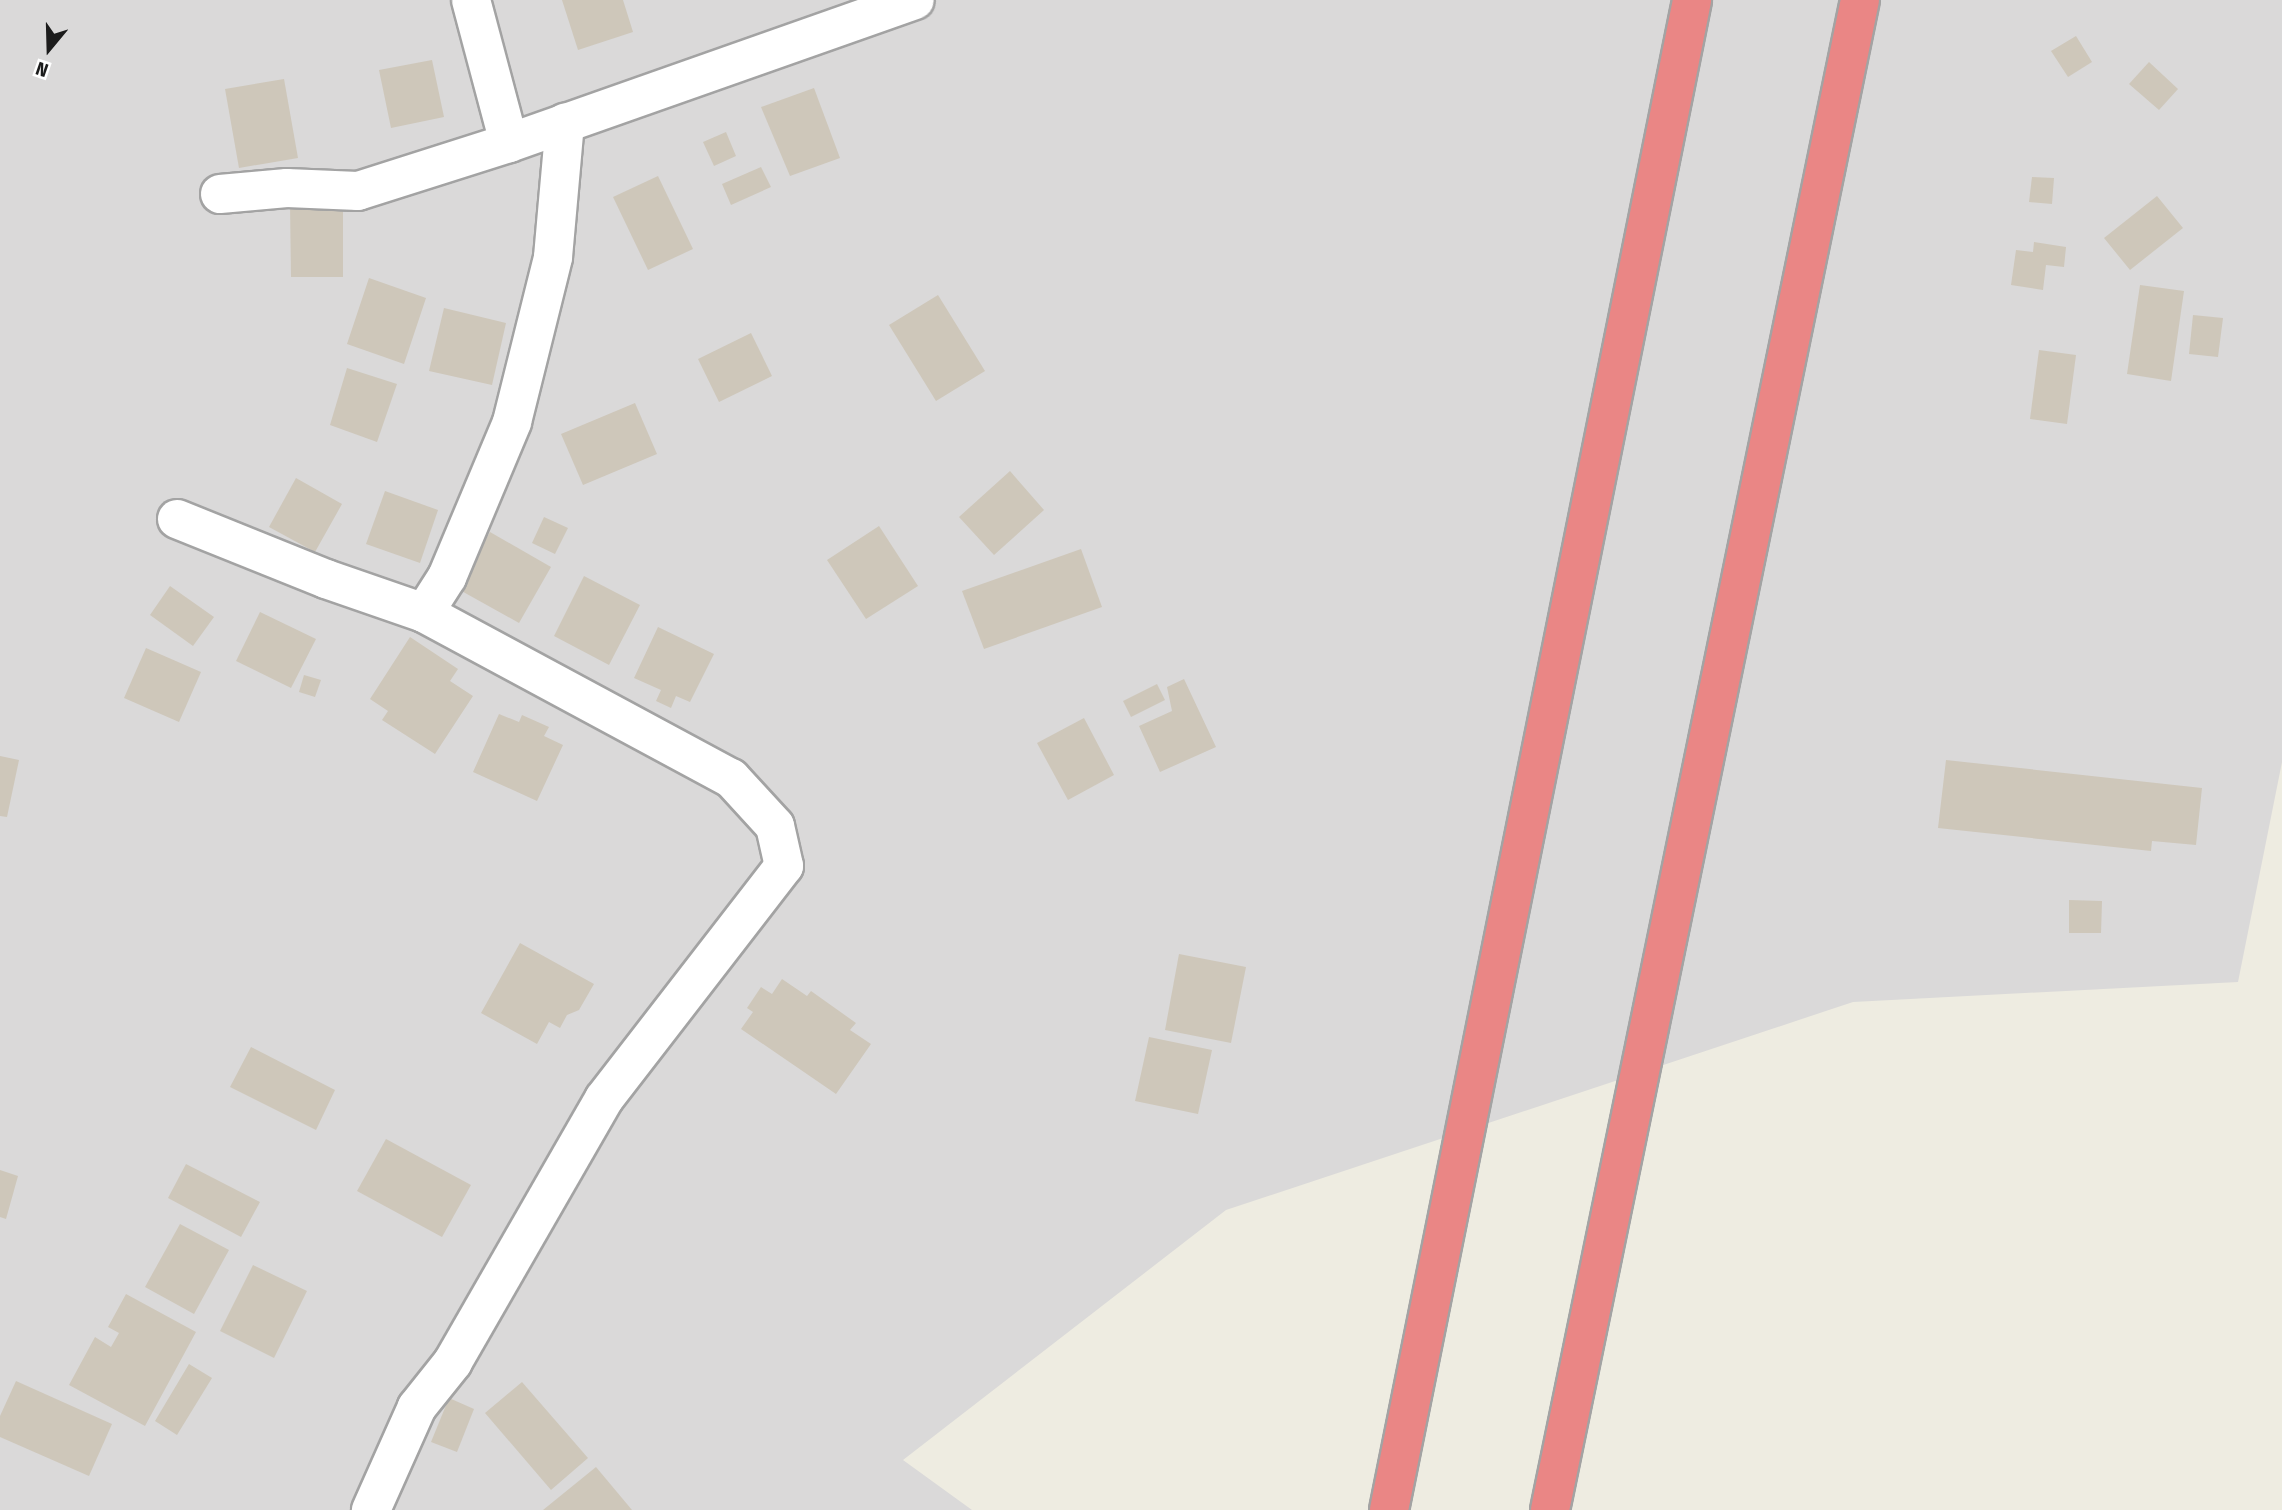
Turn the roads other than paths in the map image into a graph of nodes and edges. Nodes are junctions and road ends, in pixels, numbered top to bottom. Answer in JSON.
{"nodes":[{"id":1,"x":471,"y":0,"type":"edge"},
{"id":2,"x":1692,"y":0,"type":"edge"},
{"id":3,"x":1860,"y":0,"type":"edge"},
{"id":4,"x":900,"y":2,"type":"edge"},
{"id":5,"x":565,"y":123,"type":"junction"},
{"id":6,"x":509,"y":144,"type":"junction"},
{"id":7,"x":220,"y":194,"type":"dead end"},
{"id":8,"x":177,"y":519,"type":"dead end"},
{"id":9,"x":424,"y":613,"type":"junction"},
{"id":10,"x":371,"y":1510,"type":"edge"},
{"id":11,"x":1389,"y":1510,"type":"edge"},
{"id":12,"x":1550,"y":1510,"type":"edge"}],
"edges":[{"from":1,"to":6,"type":"street"},
{"from":2,"to":11,"type":"highway"},
{"from":3,"to":12,"type":"highway"},
{"from":4,"to":5,"type":"street"},
{"from":5,"to":6,"type":"street"},
{"from":5,"to":9,"type":"street"},
{"from":6,"to":7,"type":"street"},
{"from":8,"to":9,"type":"street"},
{"from":9,"to":10,"type":"street"}]}
